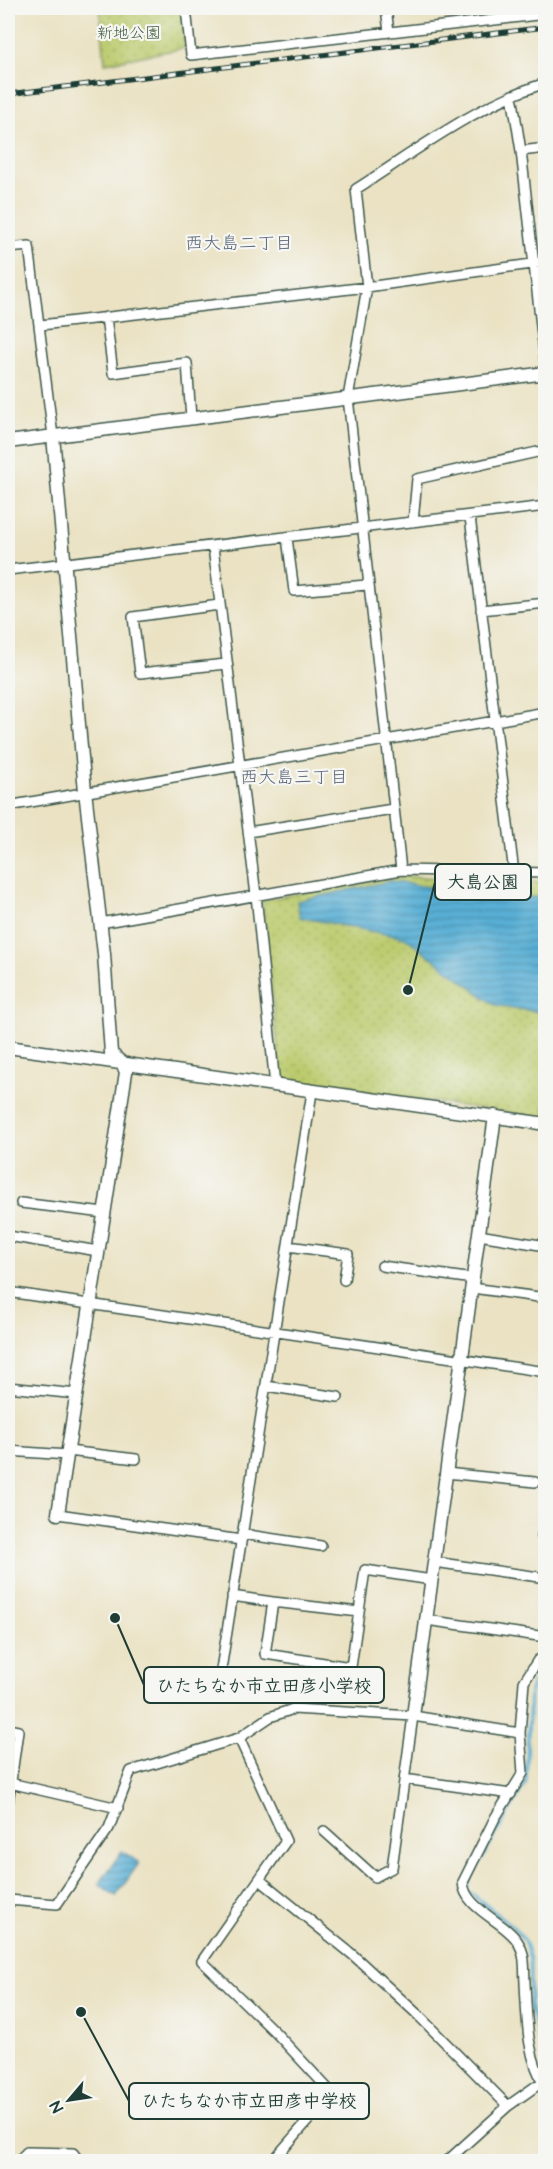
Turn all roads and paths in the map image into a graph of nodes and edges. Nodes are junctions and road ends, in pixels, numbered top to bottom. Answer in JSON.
{"nodes":[{"id":1,"x":186,"y":8,"type":"edge"},
{"id":2,"x":386,"y":8,"type":"edge"},
{"id":3,"x":533,"y":11,"type":"edge"},
{"id":4,"x":546,"y":14,"type":"edge"},
{"id":5,"x":389,"y":32,"type":"junction"},
{"id":6,"x":546,"y":82,"type":"edge"},
{"id":7,"x":512,"y":95,"type":"junction"},
{"id":8,"x":546,"y":148,"type":"edge"},
{"id":9,"x":521,"y":152,"type":"junction"},
{"id":10,"x":8,"y":248,"type":"edge"},
{"id":11,"x":546,"y":262,"type":"edge"},
{"id":12,"x":534,"y":264,"type":"junction"},
{"id":13,"x":367,"y":287,"type":"junction"},
{"id":14,"x":106,"y":317,"type":"junction"},
{"id":15,"x":41,"y":325,"type":"junction"},
{"id":16,"x":546,"y":371,"type":"edge"},
{"id":17,"x":348,"y":398,"type":"junction"},
{"id":18,"x":191,"y":418,"type":"junction"},
{"id":19,"x":53,"y":436,"type":"junction"},
{"id":20,"x":8,"y":442,"type":"edge"},
{"id":21,"x":546,"y":450,"type":"edge"},
{"id":22,"x":546,"y":506,"type":"edge"},
{"id":23,"x":470,"y":517,"type":"junction"},
{"id":24,"x":413,"y":522,"type":"junction"},
{"id":25,"x":361,"y":529,"type":"junction"},
{"id":26,"x":287,"y":538,"type":"junction"},
{"id":27,"x":213,"y":547,"type":"junction"},
{"id":28,"x":64,"y":563,"type":"junction"},
{"id":29,"x":8,"y":570,"type":"edge"},
{"id":30,"x":367,"y":585,"type":"junction"},
{"id":31,"x":546,"y":603,"type":"edge"},
{"id":32,"x":219,"y":605,"type":"junction"},
{"id":33,"x":481,"y":610,"type":"junction"},
{"id":34,"x":226,"y":664,"type":"junction"},
{"id":35,"x":546,"y":712,"type":"edge"},
{"id":36,"x":496,"y":720,"type":"junction"},
{"id":37,"x":385,"y":740,"type":"junction"},
{"id":38,"x":238,"y":765,"type":"junction"},
{"id":39,"x":85,"y":791,"type":"junction"},
{"id":40,"x":8,"y":806,"type":"edge"},
{"id":41,"x":393,"y":809,"type":"junction"},
{"id":42,"x":248,"y":832,"type":"junction"},
{"id":43,"x":401,"y":870,"type":"junction"},
{"id":44,"x":514,"y":873,"type":"junction"},
{"id":45,"x":546,"y":873,"type":"edge"},
{"id":46,"x":256,"y":895,"type":"junction"},
{"id":47,"x":100,"y":923,"type":"junction"},
{"id":48,"x":8,"y":1047,"type":"edge"},
{"id":49,"x":122,"y":1063,"type":"junction"},
{"id":50,"x":275,"y":1086,"type":"junction"},
{"id":51,"x":312,"y":1092,"type":"junction"},
{"id":52,"x":495,"y":1116,"type":"junction"},
{"id":53,"x":546,"y":1124,"type":"edge"},
{"id":54,"x":21,"y":1203,"type":"dead end"},
{"id":55,"x":104,"y":1213,"type":"junction"},
{"id":56,"x":479,"y":1235,"type":"junction"},
{"id":57,"x":8,"y":1236,"type":"edge"},
{"id":58,"x":546,"y":1245,"type":"edge"},
{"id":59,"x":288,"y":1246,"type":"junction"},
{"id":60,"x":98,"y":1251,"type":"junction"},
{"id":61,"x":382,"y":1266,"type":"dead end"},
{"id":62,"x":345,"y":1280,"type":"dead end"},
{"id":63,"x":472,"y":1283,"type":"junction"},
{"id":64,"x":8,"y":1292,"type":"edge"},
{"id":65,"x":546,"y":1298,"type":"edge"},
{"id":66,"x":90,"y":1304,"type":"junction"},
{"id":67,"x":274,"y":1332,"type":"junction"},
{"id":68,"x":462,"y":1359,"type":"junction"},
{"id":69,"x":546,"y":1372,"type":"edge"},
{"id":70,"x":266,"y":1386,"type":"junction"},
{"id":71,"x":8,"y":1387,"type":"edge"},
{"id":72,"x":77,"y":1394,"type":"junction"},
{"id":73,"x":338,"y":1397,"type":"dead end"},
{"id":74,"x":8,"y":1451,"type":"edge"},
{"id":75,"x":68,"y":1453,"type":"junction"},
{"id":76,"x":136,"y":1459,"type":"dead end"},
{"id":77,"x":446,"y":1473,"type":"junction"},
{"id":78,"x":535,"y":1482,"type":"dead end"},
{"id":79,"x":58,"y":1514,"type":"joint"},
{"id":80,"x":546,"y":1519,"type":"edge"},
{"id":81,"x":242,"y":1537,"type":"junction"},
{"id":82,"x":321,"y":1546,"type":"dead end"},
{"id":83,"x":546,"y":1550,"type":"edge"},
{"id":84,"x":434,"y":1562,"type":"junction"},
{"id":85,"x":546,"y":1578,"type":"edge"},
{"id":86,"x":432,"y":1580,"type":"junction"},
{"id":87,"x":232,"y":1596,"type":"junction"},
{"id":88,"x":273,"y":1602,"type":"junction"},
{"id":89,"x":359,"y":1612,"type":"junction"},
{"id":90,"x":426,"y":1620,"type":"junction"},
{"id":91,"x":546,"y":1637,"type":"edge"},
{"id":92,"x":546,"y":1656,"type":"edge"},
{"id":93,"x":220,"y":1676,"type":"dead end"},
{"id":94,"x":413,"y":1716,"type":"junction"},
{"id":95,"x":8,"y":1729,"type":"edge"},
{"id":96,"x":520,"y":1733,"type":"junction"},
{"id":97,"x":239,"y":1738,"type":"junction"},
{"id":98,"x":404,"y":1779,"type":"junction"},
{"id":99,"x":10,"y":1783,"type":"junction"},
{"id":100,"x":511,"y":1794,"type":"junction"},
{"id":101,"x":8,"y":1803,"type":"edge"},
{"id":102,"x":118,"y":1808,"type":"junction"},
{"id":103,"x":324,"y":1831,"type":"dead end"},
{"id":104,"x":260,"y":1880,"type":"junction"},
{"id":105,"x":8,"y":1899,"type":"edge"},
{"id":106,"x":544,"y":2082,"type":"edge"},
{"id":107,"x":508,"y":2106,"type":"junction"},
{"id":108,"x":27,"y":2152,"type":"junction"},
{"id":109,"x":275,"y":2158,"type":"edge"},
{"id":110,"x":17,"y":2162,"type":"edge"},
{"id":111,"x":32,"y":2162,"type":"edge"},
{"id":112,"x":80,"y":2162,"type":"edge"},
{"id":113,"x":286,"y":2162,"type":"edge"},
{"id":114,"x":446,"y":2162,"type":"edge"}],
"edges":[{"from":1,"to":5,"type":"street"},
{"from":2,"to":5,"type":"street"},
{"from":3,"to":4,"type":"street"},
{"from":3,"to":5,"type":"street"},
{"from":6,"to":7,"type":"street"},
{"from":7,"to":9,"type":"street"},
{"from":7,"to":13,"type":"street"},
{"from":8,"to":9,"type":"street"},
{"from":9,"to":12,"type":"street"},
{"from":10,"to":15,"type":"street"},
{"from":11,"to":12,"type":"street"},
{"from":12,"to":13,"type":"street"},
{"from":12,"to":16,"type":"street"},
{"from":13,"to":14,"type":"street"},
{"from":13,"to":17,"type":"street"},
{"from":14,"to":15,"type":"street"},
{"from":14,"to":18,"type":"street"},
{"from":15,"to":19,"type":"street"},
{"from":16,"to":17,"type":"street"},
{"from":17,"to":18,"type":"street"},
{"from":17,"to":25,"type":"street"},
{"from":18,"to":19,"type":"street"},
{"from":19,"to":20,"type":"street"},
{"from":19,"to":28,"type":"street"},
{"from":21,"to":24,"type":"street"},
{"from":22,"to":23,"type":"street"},
{"from":23,"to":24,"type":"street"},
{"from":23,"to":33,"type":"street"},
{"from":24,"to":25,"type":"street"},
{"from":25,"to":26,"type":"street"},
{"from":25,"to":30,"type":"street"},
{"from":26,"to":27,"type":"street"},
{"from":26,"to":30,"type":"street"},
{"from":27,"to":28,"type":"street"},
{"from":27,"to":32,"type":"street"},
{"from":28,"to":29,"type":"street"},
{"from":28,"to":39,"type":"street"},
{"from":30,"to":37,"type":"street"},
{"from":31,"to":33,"type":"street"},
{"from":32,"to":34,"type":"street"},
{"from":32,"to":34,"type":"street"},
{"from":33,"to":36,"type":"street"},
{"from":34,"to":38,"type":"street"},
{"from":35,"to":36,"type":"street"},
{"from":36,"to":37,"type":"street"},
{"from":36,"to":44,"type":"street"},
{"from":37,"to":38,"type":"street"},
{"from":37,"to":41,"type":"street"},
{"from":38,"to":39,"type":"street"},
{"from":38,"to":42,"type":"street"},
{"from":39,"to":40,"type":"street"},
{"from":39,"to":47,"type":"street"},
{"from":41,"to":42,"type":"street"},
{"from":41,"to":43,"type":"street"},
{"from":42,"to":46,"type":"street"},
{"from":43,"to":44,"type":"street"},
{"from":43,"to":46,"type":"street"},
{"from":44,"to":45,"type":"street"},
{"from":46,"to":47,"type":"street"},
{"from":46,"to":50,"type":"street"},
{"from":47,"to":49,"type":"street"},
{"from":48,"to":49,"type":"street"},
{"from":49,"to":50,"type":"street"},
{"from":49,"to":55,"type":"street"},
{"from":50,"to":51,"type":"street"},
{"from":51,"to":52,"type":"street"},
{"from":51,"to":59,"type":"street"},
{"from":52,"to":53,"type":"street"},
{"from":52,"to":56,"type":"street"},
{"from":54,"to":55,"type":"street"},
{"from":55,"to":60,"type":"street"},
{"from":56,"to":58,"type":"street"},
{"from":56,"to":63,"type":"street"},
{"from":57,"to":60,"type":"street"},
{"from":59,"to":62,"type":"street"},
{"from":59,"to":67,"type":"street"},
{"from":60,"to":66,"type":"street"},
{"from":61,"to":63,"type":"street"},
{"from":63,"to":65,"type":"street"},
{"from":63,"to":68,"type":"street"},
{"from":64,"to":66,"type":"street"},
{"from":66,"to":67,"type":"street"},
{"from":66,"to":72,"type":"street"},
{"from":67,"to":68,"type":"street"},
{"from":67,"to":70,"type":"street"},
{"from":68,"to":69,"type":"street"},
{"from":68,"to":77,"type":"street"},
{"from":70,"to":73,"type":"street"},
{"from":70,"to":81,"type":"street"},
{"from":71,"to":72,"type":"street"},
{"from":72,"to":75,"type":"street"},
{"from":74,"to":75,"type":"street"},
{"from":75,"to":76,"type":"street"},
{"from":75,"to":79,"type":"street"},
{"from":77,"to":78,"type":"street"},
{"from":77,"to":84,"type":"street"},
{"from":79,"to":81,"type":"street"},
{"from":80,"to":83,"type":"street"},
{"from":81,"to":82,"type":"street"},
{"from":81,"to":87,"type":"street"},
{"from":84,"to":85,"type":"street"},
{"from":84,"to":86,"type":"street"},
{"from":86,"to":89,"type":"street"},
{"from":86,"to":90,"type":"street"},
{"from":87,"to":88,"type":"street"},
{"from":87,"to":93,"type":"street"},
{"from":88,"to":89,"type":"street"},
{"from":88,"to":89,"type":"street"},
{"from":90,"to":91,"type":"street"},
{"from":90,"to":94,"type":"street"},
{"from":92,"to":96,"type":"street"},
{"from":94,"to":96,"type":"street"},
{"from":94,"to":97,"type":"street"},
{"from":94,"to":98,"type":"street"},
{"from":95,"to":99,"type":"street"},
{"from":96,"to":100,"type":"street"},
{"from":97,"to":102,"type":"street"},
{"from":97,"to":104,"type":"street"},
{"from":98,"to":100,"type":"street"},
{"from":98,"to":103,"type":"street"},
{"from":99,"to":101,"type":"street"},
{"from":99,"to":102,"type":"street"},
{"from":100,"to":106,"type":"street"},
{"from":102,"to":105,"type":"street"},
{"from":104,"to":107,"type":"street"},
{"from":104,"to":109,"type":"street"},
{"from":106,"to":107,"type":"street"},
{"from":107,"to":114,"type":"street"},
{"from":108,"to":110,"type":"street"},
{"from":108,"to":111,"type":"street"},
{"from":108,"to":112,"type":"street"},
{"from":109,"to":113,"type":"street"}]}
